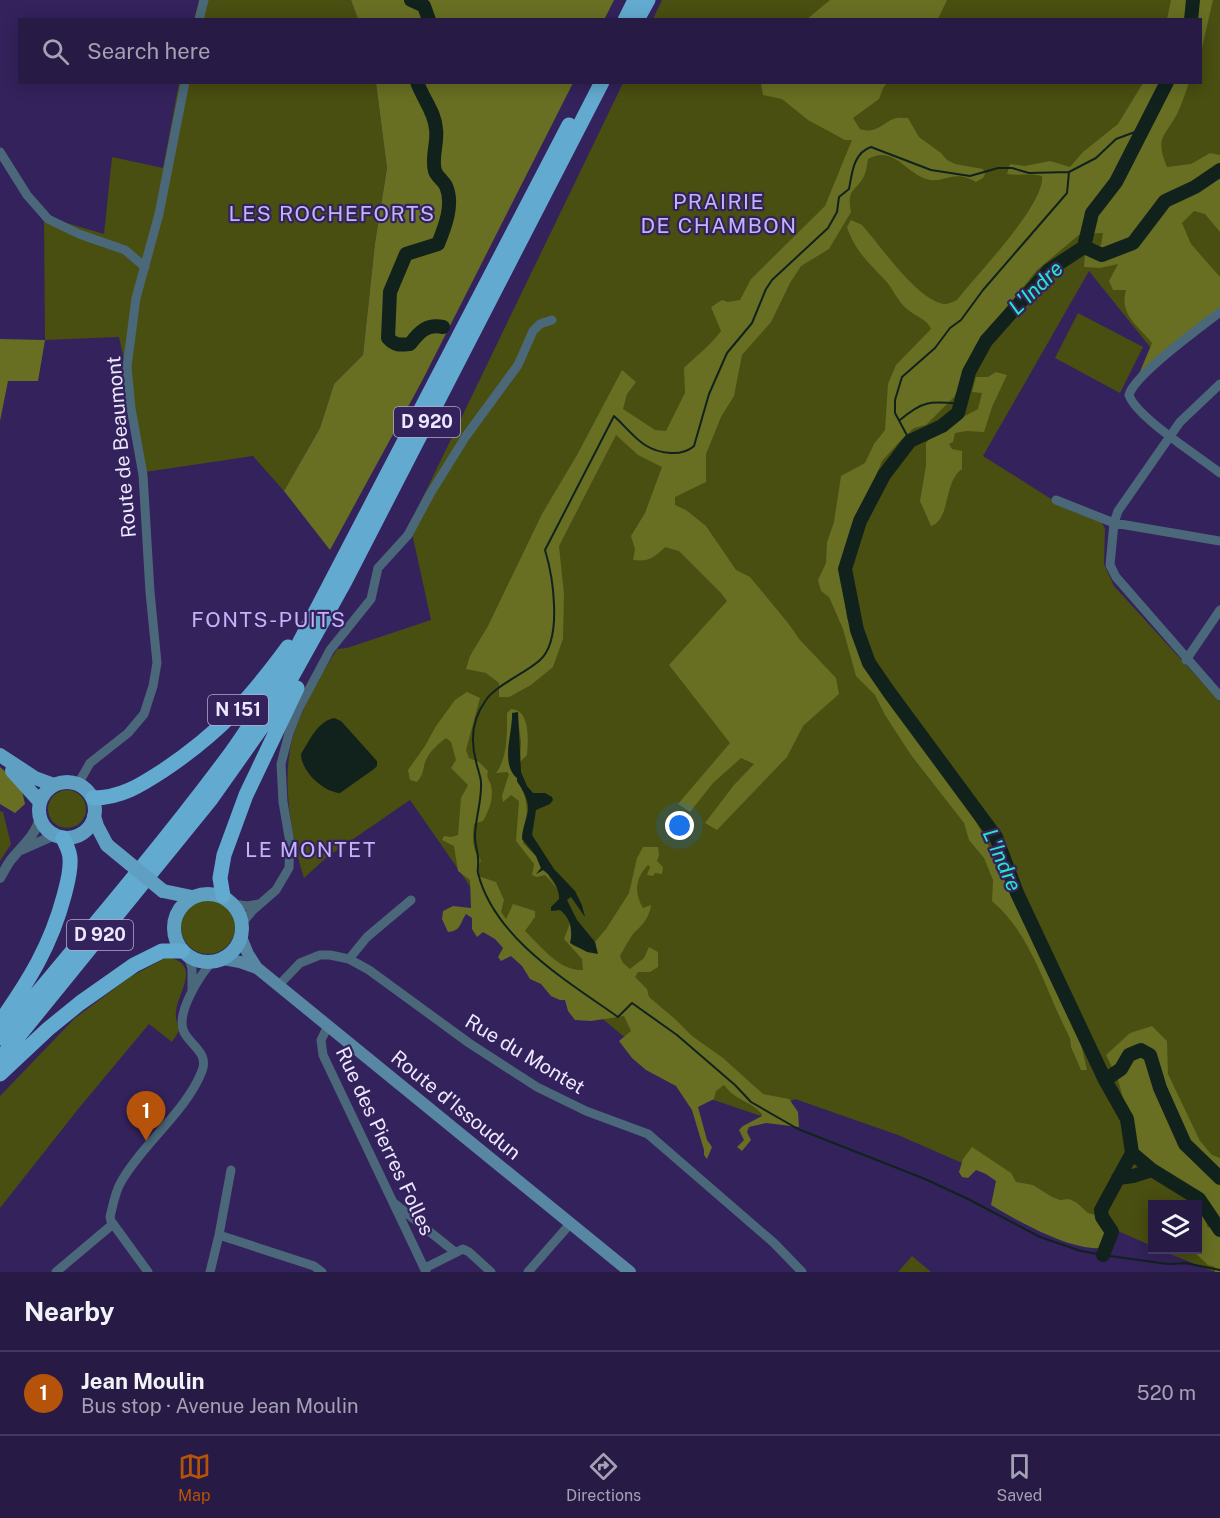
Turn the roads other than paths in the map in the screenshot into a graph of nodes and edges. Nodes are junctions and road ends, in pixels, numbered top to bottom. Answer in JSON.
{"nodes":[{"id":1,"x":204,"y":0,"type":"edge"},
{"id":2,"x":635,"y":0,"type":"edge"},
{"id":3,"x":648,"y":0,"type":"edge"},
{"id":4,"x":200,"y":18,"type":"edge"},
{"id":5,"x":626,"y":18,"type":"edge"},
{"id":6,"x":638,"y":18,"type":"edge"},
{"id":7,"x":185,"y":84,"type":"edge"},
{"id":8,"x":591,"y":84,"type":"edge"},
{"id":9,"x":601,"y":84,"type":"edge"},
{"id":10,"x":0,"y":152,"type":"edge"},
{"id":11,"x":145,"y":267,"type":"junction"},
{"id":12,"x":1220,"y":312,"type":"edge"},
{"id":13,"x":552,"y":320,"type":"dead end"},
{"id":14,"x":1220,"y":384,"type":"edge"},
{"id":15,"x":1170,"y":435,"type":"junction"},
{"id":16,"x":1220,"y":473,"type":"edge"},
{"id":17,"x":1056,"y":500,"type":"dead end"},
{"id":18,"x":1114,"y":523,"type":"junction"},
{"id":19,"x":1220,"y":541,"type":"edge"},
{"id":20,"x":338,"y":569,"type":"junction"},
{"id":21,"x":332,"y":606,"type":"junction"},
{"id":22,"x":1220,"y":610,"type":"edge"},
{"id":23,"x":1186,"y":660,"type":"junction"},
{"id":24,"x":1220,"y":696,"type":"edge"},
{"id":25,"x":0,"y":757,"type":"edge"},
{"id":26,"x":78,"y":784,"type":"junction"},
{"id":27,"x":54,"y":785,"type":"junction"},
{"id":28,"x":93,"y":798,"type":"junction"},
{"id":29,"x":40,"y":802,"type":"junction"},
{"id":30,"x":94,"y":816,"type":"junction"},
{"id":31,"x":40,"y":818,"type":"junction"},
{"id":32,"x":65,"y":836,"type":"junction"},
{"id":33,"x":107,"y":845,"type":"junction"},
{"id":34,"x":21,"y":850,"type":"junction"},
{"id":35,"x":0,"y":878,"type":"edge"},
{"id":36,"x":163,"y":891,"type":"junction"},
{"id":37,"x":192,"y":897,"type":"junction"},
{"id":38,"x":228,"y":900,"type":"junction"},
{"id":39,"x":411,"y":900,"type":"dead end"},
{"id":40,"x":264,"y":901,"type":"junction"},
{"id":41,"x":175,"y":917,"type":"junction"},
{"id":42,"x":242,"y":930,"type":"junction"},
{"id":43,"x":185,"y":953,"type":"junction"},
{"id":44,"x":349,"y":959,"type":"junction"},
{"id":45,"x":218,"y":961,"type":"junction"},
{"id":46,"x":260,"y":971,"type":"junction"},
{"id":47,"x":278,"y":986,"type":"junction"},
{"id":48,"x":192,"y":992,"type":"junction"},
{"id":49,"x":0,"y":1022,"type":"edge"},
{"id":50,"x":328,"y":1026,"type":"junction"},
{"id":51,"x":0,"y":1038,"type":"edge"},
{"id":52,"x":0,"y":1059,"type":"edge"},
{"id":53,"x":0,"y":1074,"type":"edge"},
{"id":54,"x":231,"y":1170,"type":"dead end"},
{"id":55,"x":392,"y":1202,"type":"junction"},
{"id":56,"x":112,"y":1221,"type":"junction"},
{"id":57,"x":570,"y":1224,"type":"junction"},
{"id":58,"x":219,"y":1235,"type":"junction"},
{"id":59,"x":455,"y":1252,"type":"junction"},
{"id":60,"x":425,"y":1270,"type":"edge"},
{"id":61,"x":56,"y":1272,"type":"edge"},
{"id":62,"x":148,"y":1272,"type":"edge"},
{"id":63,"x":210,"y":1272,"type":"edge"},
{"id":64,"x":322,"y":1272,"type":"edge"},
{"id":65,"x":491,"y":1272,"type":"edge"},
{"id":66,"x":528,"y":1272,"type":"edge"},
{"id":67,"x":630,"y":1272,"type":"edge"},
{"id":68,"x":802,"y":1272,"type":"edge"}],
"edges":[{"from":1,"to":4,"type":"street"},
{"from":2,"to":5,"type":"highway"},
{"from":3,"to":6,"type":"highway"},
{"from":7,"to":11,"type":"street","name":"Route de Beaumont"},
{"from":8,"to":20,"type":"highway","number":"D 920"},
{"from":9,"to":21,"type":"highway","number":"D 920"},
{"from":10,"to":11,"type":"street"},
{"from":11,"to":26,"type":"street","name":"Route de Beaumont"},
{"from":12,"to":15,"type":"street"},
{"from":13,"to":40,"type":"street"},
{"from":14,"to":15,"type":"street"},
{"from":15,"to":16,"type":"street"},
{"from":15,"to":18,"type":"street"},
{"from":17,"to":18,"type":"street"},
{"from":18,"to":19,"type":"street"},
{"from":18,"to":23,"type":"street"},
{"from":20,"to":28,"type":"highway","number":"N 151"},
{"from":20,"to":51,"type":"highway","number":"D 920"},
{"from":21,"to":38,"type":"highway","number":"D 920"},
{"from":21,"to":52,"type":"highway","number":"D 920"},
{"from":22,"to":23,"type":"street"},
{"from":23,"to":24,"type":"street"},
{"from":25,"to":27,"type":"main road"},
{"from":25,"to":29,"type":"main road"},
{"from":26,"to":27,"type":"main road"},
{"from":26,"to":28,"type":"main road"},
{"from":27,"to":29,"type":"main road"},
{"from":28,"to":30,"type":"main road"},
{"from":29,"to":31,"type":"main road"},
{"from":30,"to":32,"type":"main road"},
{"from":30,"to":33,"type":"main road"},
{"from":31,"to":32,"type":"main road"},
{"from":31,"to":34,"type":"street"},
{"from":32,"to":33,"type":"main road"},
{"from":32,"to":34,"type":"street"},
{"from":32,"to":49,"type":"highway","number":"D 920"},
{"from":33,"to":36,"type":"main road","bridge":true},
{"from":34,"to":35,"type":"street"},
{"from":36,"to":37,"type":"main road"},
{"from":36,"to":41,"type":"main road"},
{"from":37,"to":38,"type":"main road"},
{"from":37,"to":41,"type":"main road"},
{"from":38,"to":40,"type":"street"},
{"from":38,"to":42,"type":"main road"},
{"from":39,"to":44,"type":"street"},
{"from":40,"to":42,"type":"street"},
{"from":41,"to":43,"type":"main road"},
{"from":42,"to":45,"type":"main road"},
{"from":42,"to":46,"type":"main road","name":"Route d'Issoudun"},
{"from":43,"to":45,"type":"main road"},
{"from":43,"to":48,"type":"street"},
{"from":43,"to":53,"type":"highway"},
{"from":44,"to":47,"type":"street","name":"Rue du Montet"},
{"from":44,"to":68,"type":"street","name":"Rue du Montet"},
{"from":45,"to":46,"type":"main road","name":"Route d'Issoudun"},
{"from":45,"to":48,"type":"street"},
{"from":46,"to":47,"type":"main road","name":"Route d'Issoudun"},
{"from":47,"to":50,"type":"main road","name":"Route d'Issoudun"},
{"from":48,"to":56,"type":"street"},
{"from":50,"to":55,"type":"street","name":"Rue des Pierres Folles"},
{"from":50,"to":57,"type":"main road","name":"Route d'Issoudun"},
{"from":54,"to":58,"type":"street"},
{"from":55,"to":59,"type":"street"},
{"from":55,"to":60,"type":"street","name":"Rue des Pierres Folles"},
{"from":56,"to":61,"type":"street"},
{"from":56,"to":62,"type":"street"},
{"from":57,"to":66,"type":"street"},
{"from":57,"to":67,"type":"main road","name":"Route d'Issoudun"},
{"from":58,"to":63,"type":"street"},
{"from":58,"to":64,"type":"street"},
{"from":59,"to":60,"type":"street"},
{"from":59,"to":65,"type":"street"}]}
